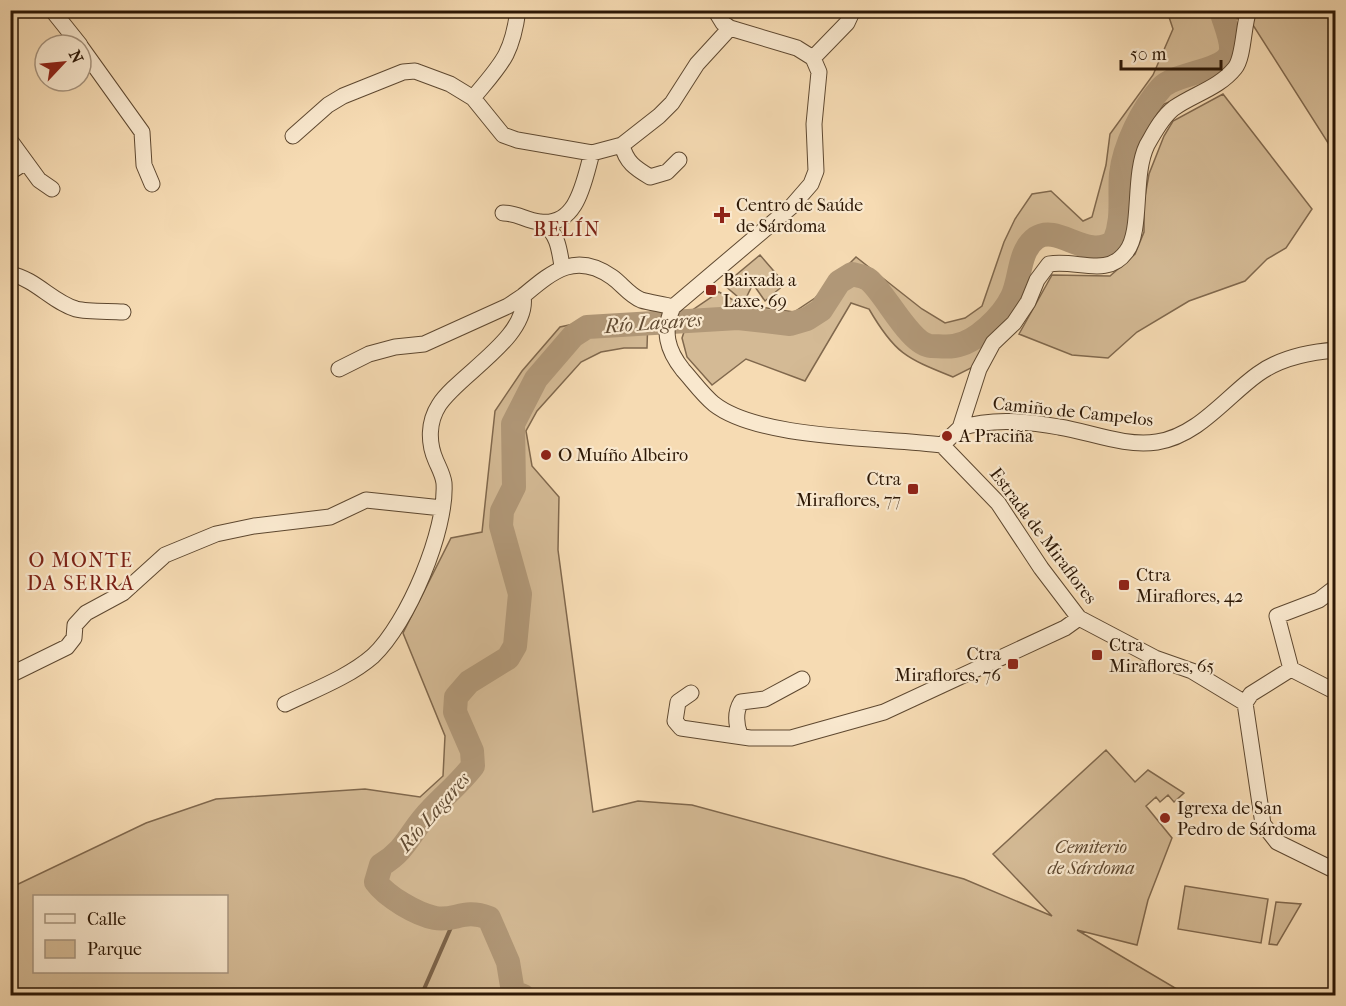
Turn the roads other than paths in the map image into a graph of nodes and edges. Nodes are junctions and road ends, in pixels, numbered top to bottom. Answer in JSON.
{"nodes":[{"id":1,"x":52,"y":10,"type":"edge"},
{"id":2,"x":518,"y":10,"type":"edge"},
{"id":3,"x":715,"y":10,"type":"edge"},
{"id":4,"x":853,"y":10,"type":"edge"},
{"id":5,"x":1249,"y":10,"type":"edge"},
{"id":6,"x":730,"y":28,"type":"junction"},
{"id":7,"x":70,"y":33,"type":"edge"},
{"id":8,"x":813,"y":58,"type":"junction"},
{"id":9,"x":93,"y":64,"type":"edge"},
{"id":10,"x":473,"y":98,"type":"junction"},
{"id":11,"x":293,"y":136,"type":"dead end"},
{"id":12,"x":12,"y":143,"type":"dead end"},
{"id":13,"x":622,"y":145,"type":"junction"},
{"id":14,"x":592,"y":153,"type":"junction"},
{"id":15,"x":679,"y":160,"type":"dead end"},
{"id":16,"x":26,"y":162,"type":"junction"},
{"id":17,"x":10,"y":172,"type":"edge"},
{"id":18,"x":152,"y":184,"type":"dead end"},
{"id":19,"x":52,"y":189,"type":"dead end"},
{"id":20,"x":503,"y":213,"type":"dead end"},
{"id":21,"x":544,"y":223,"type":"junction"},
{"id":22,"x":562,"y":266,"type":"junction"},
{"id":23,"x":10,"y":274,"type":"edge"},
{"id":24,"x":523,"y":296,"type":"junction"},
{"id":25,"x":671,"y":310,"type":"junction"},
{"id":26,"x":123,"y":312,"type":"dead end"},
{"id":27,"x":1335,"y":350,"type":"edge"},
{"id":28,"x":339,"y":369,"type":"dead end"},
{"id":29,"x":960,"y":428,"type":"junction"},
{"id":30,"x":942,"y":445,"type":"junction"},
{"id":31,"x":442,"y":508,"type":"junction"},
{"id":32,"x":1335,"y":587,"type":"edge"},
{"id":33,"x":1079,"y":618,"type":"junction"},
{"id":34,"x":1291,"y":669,"type":"junction"},
{"id":35,"x":10,"y":675,"type":"edge"},
{"id":36,"x":802,"y":679,"type":"dead end"},
{"id":37,"x":1335,"y":692,"type":"edge"},
{"id":38,"x":692,"y":693,"type":"dead end"},
{"id":39,"x":1245,"y":703,"type":"junction"},
{"id":40,"x":285,"y":704,"type":"dead end"},
{"id":41,"x":740,"y":735,"type":"junction"},
{"id":42,"x":1335,"y":871,"type":"edge"}],
"edges":[{"from":1,"to":7,"type":"street"},
{"from":2,"to":10,"type":"street"},
{"from":3,"to":6,"type":"street"},
{"from":4,"to":8,"type":"street"},
{"from":5,"to":29,"type":"street"},
{"from":6,"to":8,"type":"street"},
{"from":6,"to":13,"type":"street"},
{"from":8,"to":25,"type":"street"},
{"from":9,"to":18,"type":"street"},
{"from":10,"to":11,"type":"street"},
{"from":10,"to":14,"type":"street"},
{"from":12,"to":16,"type":"street"},
{"from":13,"to":14,"type":"street"},
{"from":13,"to":15,"type":"street"},
{"from":14,"to":21,"type":"street"},
{"from":16,"to":17,"type":"street"},
{"from":16,"to":19,"type":"street"},
{"from":20,"to":21,"type":"street"},
{"from":21,"to":22,"type":"street"},
{"from":22,"to":24,"type":"street"},
{"from":22,"to":25,"type":"street"},
{"from":23,"to":26,"type":"street"},
{"from":24,"to":28,"type":"street"},
{"from":24,"to":31,"type":"street"},
{"from":25,"to":30,"type":"street"},
{"from":27,"to":29,"type":"street","name":"Camiño de Campelos"},
{"from":29,"to":30,"type":"street"},
{"from":30,"to":33,"type":"street","name":"Estrada de Miraflores"},
{"from":31,"to":35,"type":"street"},
{"from":31,"to":40,"type":"street"},
{"from":32,"to":34,"type":"street"},
{"from":33,"to":39,"type":"street","name":"Estrada de Miraflores"},
{"from":33,"to":41,"type":"street"},
{"from":34,"to":37,"type":"street"},
{"from":34,"to":39,"type":"street"},
{"from":36,"to":41,"type":"street"},
{"from":38,"to":41,"type":"street"},
{"from":39,"to":42,"type":"street"}]}
